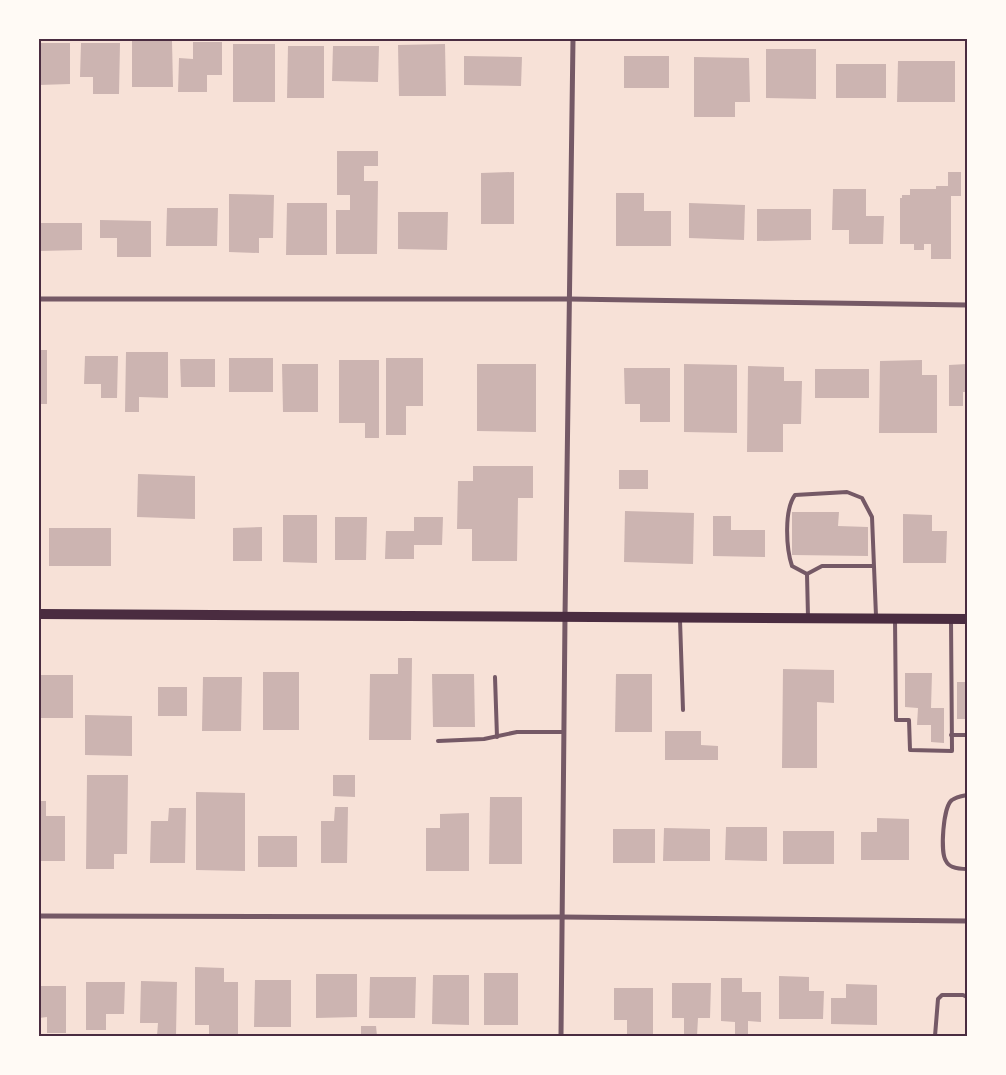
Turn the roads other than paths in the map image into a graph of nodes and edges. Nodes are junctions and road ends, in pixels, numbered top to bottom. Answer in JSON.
{"nodes":[{"id":1,"x":573,"y":39,"type":"edge"},
{"id":2,"x":39,"y":299,"type":"edge"},
{"id":3,"x":569,"y":299,"type":"junction"},
{"id":4,"x":967,"y":306,"type":"edge"},
{"id":5,"x":874,"y":566,"type":"junction"},
{"id":6,"x":807,"y":574,"type":"junction"},
{"id":7,"x":39,"y":614,"type":"edge"},
{"id":8,"x":565,"y":617,"type":"junction"},
{"id":9,"x":680,"y":617,"type":"junction"},
{"id":10,"x":808,"y":618,"type":"junction"},
{"id":11,"x":876,"y":619,"type":"junction"},
{"id":12,"x":896,"y":619,"type":"junction"},
{"id":13,"x":951,"y":619,"type":"junction"},
{"id":14,"x":967,"y":619,"type":"edge"},
{"id":15,"x":496,"y":677,"type":"dead end"},
{"id":16,"x":683,"y":710,"type":"dead end"},
{"id":17,"x":564,"y":732,"type":"junction"},
{"id":18,"x":951,"y":735,"type":"junction"},
{"id":19,"x":967,"y":735,"type":"edge"},
{"id":20,"x":497,"y":736,"type":"junction"},
{"id":21,"x":438,"y":741,"type":"dead end"},
{"id":22,"x":967,"y":795,"type":"edge"},
{"id":23,"x":967,"y":869,"type":"edge"},
{"id":24,"x":39,"y":916,"type":"edge"},
{"id":25,"x":562,"y":917,"type":"junction"},
{"id":26,"x":967,"y":921,"type":"edge"},
{"id":27,"x":967,"y":998,"type":"edge"},
{"id":28,"x":561,"y":1036,"type":"edge"},
{"id":29,"x":935,"y":1036,"type":"edge"}],
"edges":[{"from":1,"to":3,"type":"street"},
{"from":2,"to":3,"type":"street"},
{"from":3,"to":4,"type":"street"},
{"from":3,"to":8,"type":"street"},
{"from":5,"to":6,"type":"lane"},
{"from":5,"to":6,"type":"lane"},
{"from":5,"to":11,"type":"lane"},
{"from":6,"to":10,"type":"lane"},
{"from":7,"to":8,"type":"main road"},
{"from":8,"to":9,"type":"main road"},
{"from":8,"to":17,"type":"street"},
{"from":9,"to":10,"type":"main road"},
{"from":9,"to":16,"type":"lane"},
{"from":10,"to":11,"type":"main road"},
{"from":11,"to":12,"type":"main road"},
{"from":12,"to":13,"type":"main road"},
{"from":12,"to":18,"type":"lane"},
{"from":13,"to":14,"type":"main road"},
{"from":13,"to":18,"type":"lane"},
{"from":15,"to":20,"type":"lane"},
{"from":17,"to":20,"type":"lane"},
{"from":17,"to":25,"type":"street"},
{"from":18,"to":19,"type":"lane"},
{"from":20,"to":21,"type":"lane"},
{"from":22,"to":23,"type":"lane"},
{"from":24,"to":25,"type":"street"},
{"from":25,"to":26,"type":"street"},
{"from":25,"to":28,"type":"street"},
{"from":27,"to":29,"type":"lane"}]}
